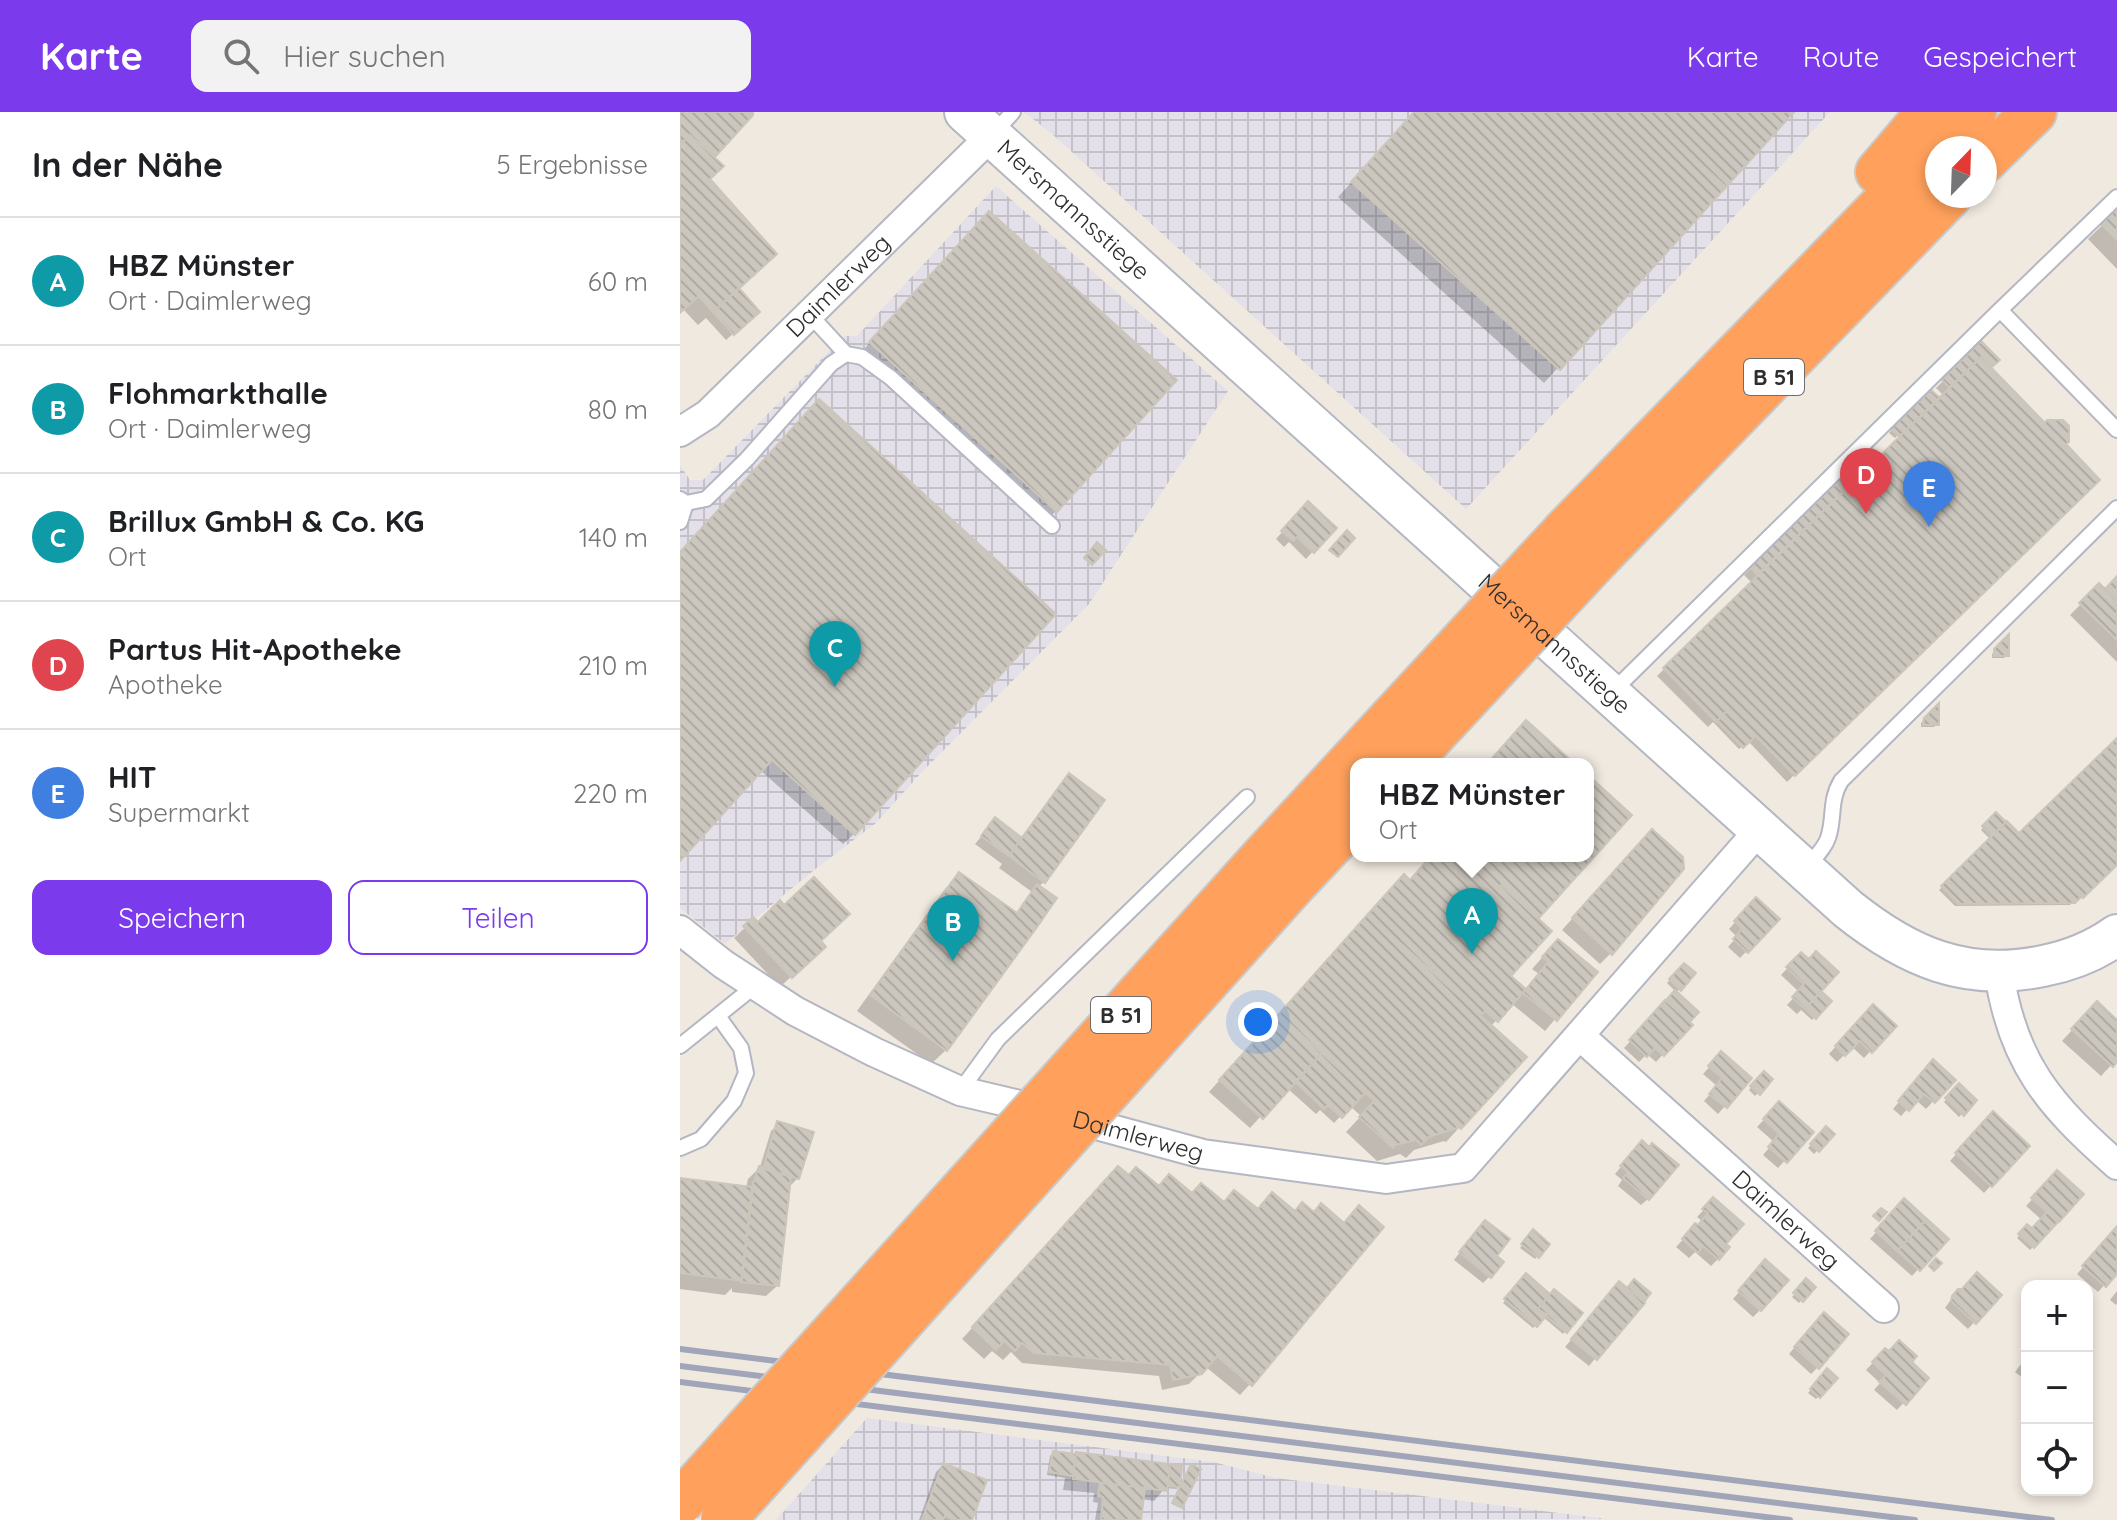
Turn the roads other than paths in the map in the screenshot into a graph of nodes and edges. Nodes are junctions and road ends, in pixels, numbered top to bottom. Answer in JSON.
{"nodes":[{"id":1,"x":1929,"y":112,"type":"edge"},
{"id":2,"x":1974,"y":112,"type":"edge"},
{"id":3,"x":2034,"y":112,"type":"edge"},
{"id":4,"x":990,"y":120,"type":"edge"},
{"id":5,"x":1951,"y":136,"type":"edge"},
{"id":6,"x":1997,"y":148,"type":"edge"},
{"id":7,"x":1925,"y":162,"type":"edge"},
{"id":8,"x":2117,"y":197,"type":"edge"},
{"id":9,"x":1937,"y":208,"type":"edge"},
{"id":10,"x":2000,"y":310,"type":"junction"},
{"id":11,"x":810,"y":315,"type":"junction"},
{"id":12,"x":1747,"y":342,"type":"junction"},
{"id":13,"x":846,"y":354,"type":"junction"},
{"id":14,"x":2117,"y":430,"type":"edge"},
{"id":15,"x":680,"y":432,"type":"edge"},
{"id":16,"x":683,"y":501,"type":"edge"},
{"id":17,"x":2117,"y":508,"type":"edge"},
{"id":18,"x":680,"y":522,"type":"edge"},
{"id":19,"x":1052,"y":526,"type":"dead end"},
{"id":20,"x":1611,"y":693,"type":"junction"},
{"id":21,"x":1355,"y":758,"type":"edge"},
{"id":22,"x":1412,"y":758,"type":"edge"},
{"id":23,"x":1350,"y":763,"type":"edge"},
{"id":24,"x":1247,"y":797,"type":"dead end"},
{"id":25,"x":1350,"y":824,"type":"edge"},
{"id":26,"x":1760,"y":829,"type":"junction"},
{"id":27,"x":1805,"y":869,"type":"junction"},
{"id":28,"x":680,"y":930,"type":"edge"},
{"id":29,"x":2117,"y":935,"type":"edge"},
{"id":30,"x":1999,"y":972,"type":"junction"},
{"id":31,"x":756,"y":985,"type":"junction"},
{"id":32,"x":718,"y":1016,"type":"junction"},
{"id":33,"x":1580,"y":1036,"type":"junction"},
{"id":34,"x":680,"y":1046,"type":"edge"},
{"id":35,"x":960,"y":1091,"type":"junction"},
{"id":36,"x":680,"y":1148,"type":"edge"},
{"id":37,"x":2117,"y":1165,"type":"edge"},
{"id":38,"x":1884,"y":1308,"type":"dead end"},
{"id":39,"x":680,"y":1503,"type":"edge"},
{"id":40,"x":723,"y":1520,"type":"edge"}],
"edges":[{"from":1,"to":12,"type":"highway","number":"B 51"},
{"from":2,"to":5,"type":"highway","number":"B 51"},
{"from":3,"to":6,"type":"highway"},
{"from":4,"to":11,"type":"street","name":"Daimlerweg"},
{"from":4,"to":20,"type":"street","name":"Mersmannsstiege"},
{"from":7,"to":12,"type":"highway","number":"B 51"},
{"from":8,"to":10,"type":"lane"},
{"from":9,"to":22,"type":"highway","number":"B 51","bridge":true},
{"from":10,"to":14,"type":"lane"},
{"from":10,"to":20,"type":"lane"},
{"from":11,"to":13,"type":"lane"},
{"from":11,"to":15,"type":"street","name":"Daimlerweg"},
{"from":12,"to":21,"type":"highway","number":"B 51","bridge":true},
{"from":13,"to":16,"type":"lane"},
{"from":13,"to":19,"type":"lane"},
{"from":16,"to":18,"type":"lane"},
{"from":17,"to":27,"type":"lane"},
{"from":20,"to":26,"type":"street","name":"Mersmannsstiege"},
{"from":23,"to":39,"type":"highway","number":"B 51","bridge":true},
{"from":24,"to":35,"type":"lane"},
{"from":25,"to":40,"type":"highway","number":"B 51","bridge":true},
{"from":26,"to":27,"type":"street","name":"Mersmannsstiege"},
{"from":26,"to":33,"type":"street","name":"Daimlerweg"},
{"from":27,"to":30,"type":"street","name":"Mersmannsstiege"},
{"from":28,"to":31,"type":"street","name":"Daimlerweg"},
{"from":29,"to":30,"type":"street","name":"Mersmannsstiege"},
{"from":30,"to":37,"type":"street"},
{"from":31,"to":32,"type":"lane"},
{"from":31,"to":35,"type":"street","name":"Daimlerweg"},
{"from":32,"to":34,"type":"lane"},
{"from":32,"to":36,"type":"lane"},
{"from":33,"to":35,"type":"street","name":"Daimlerweg"},
{"from":33,"to":38,"type":"street","name":"Daimlerweg"}]}
